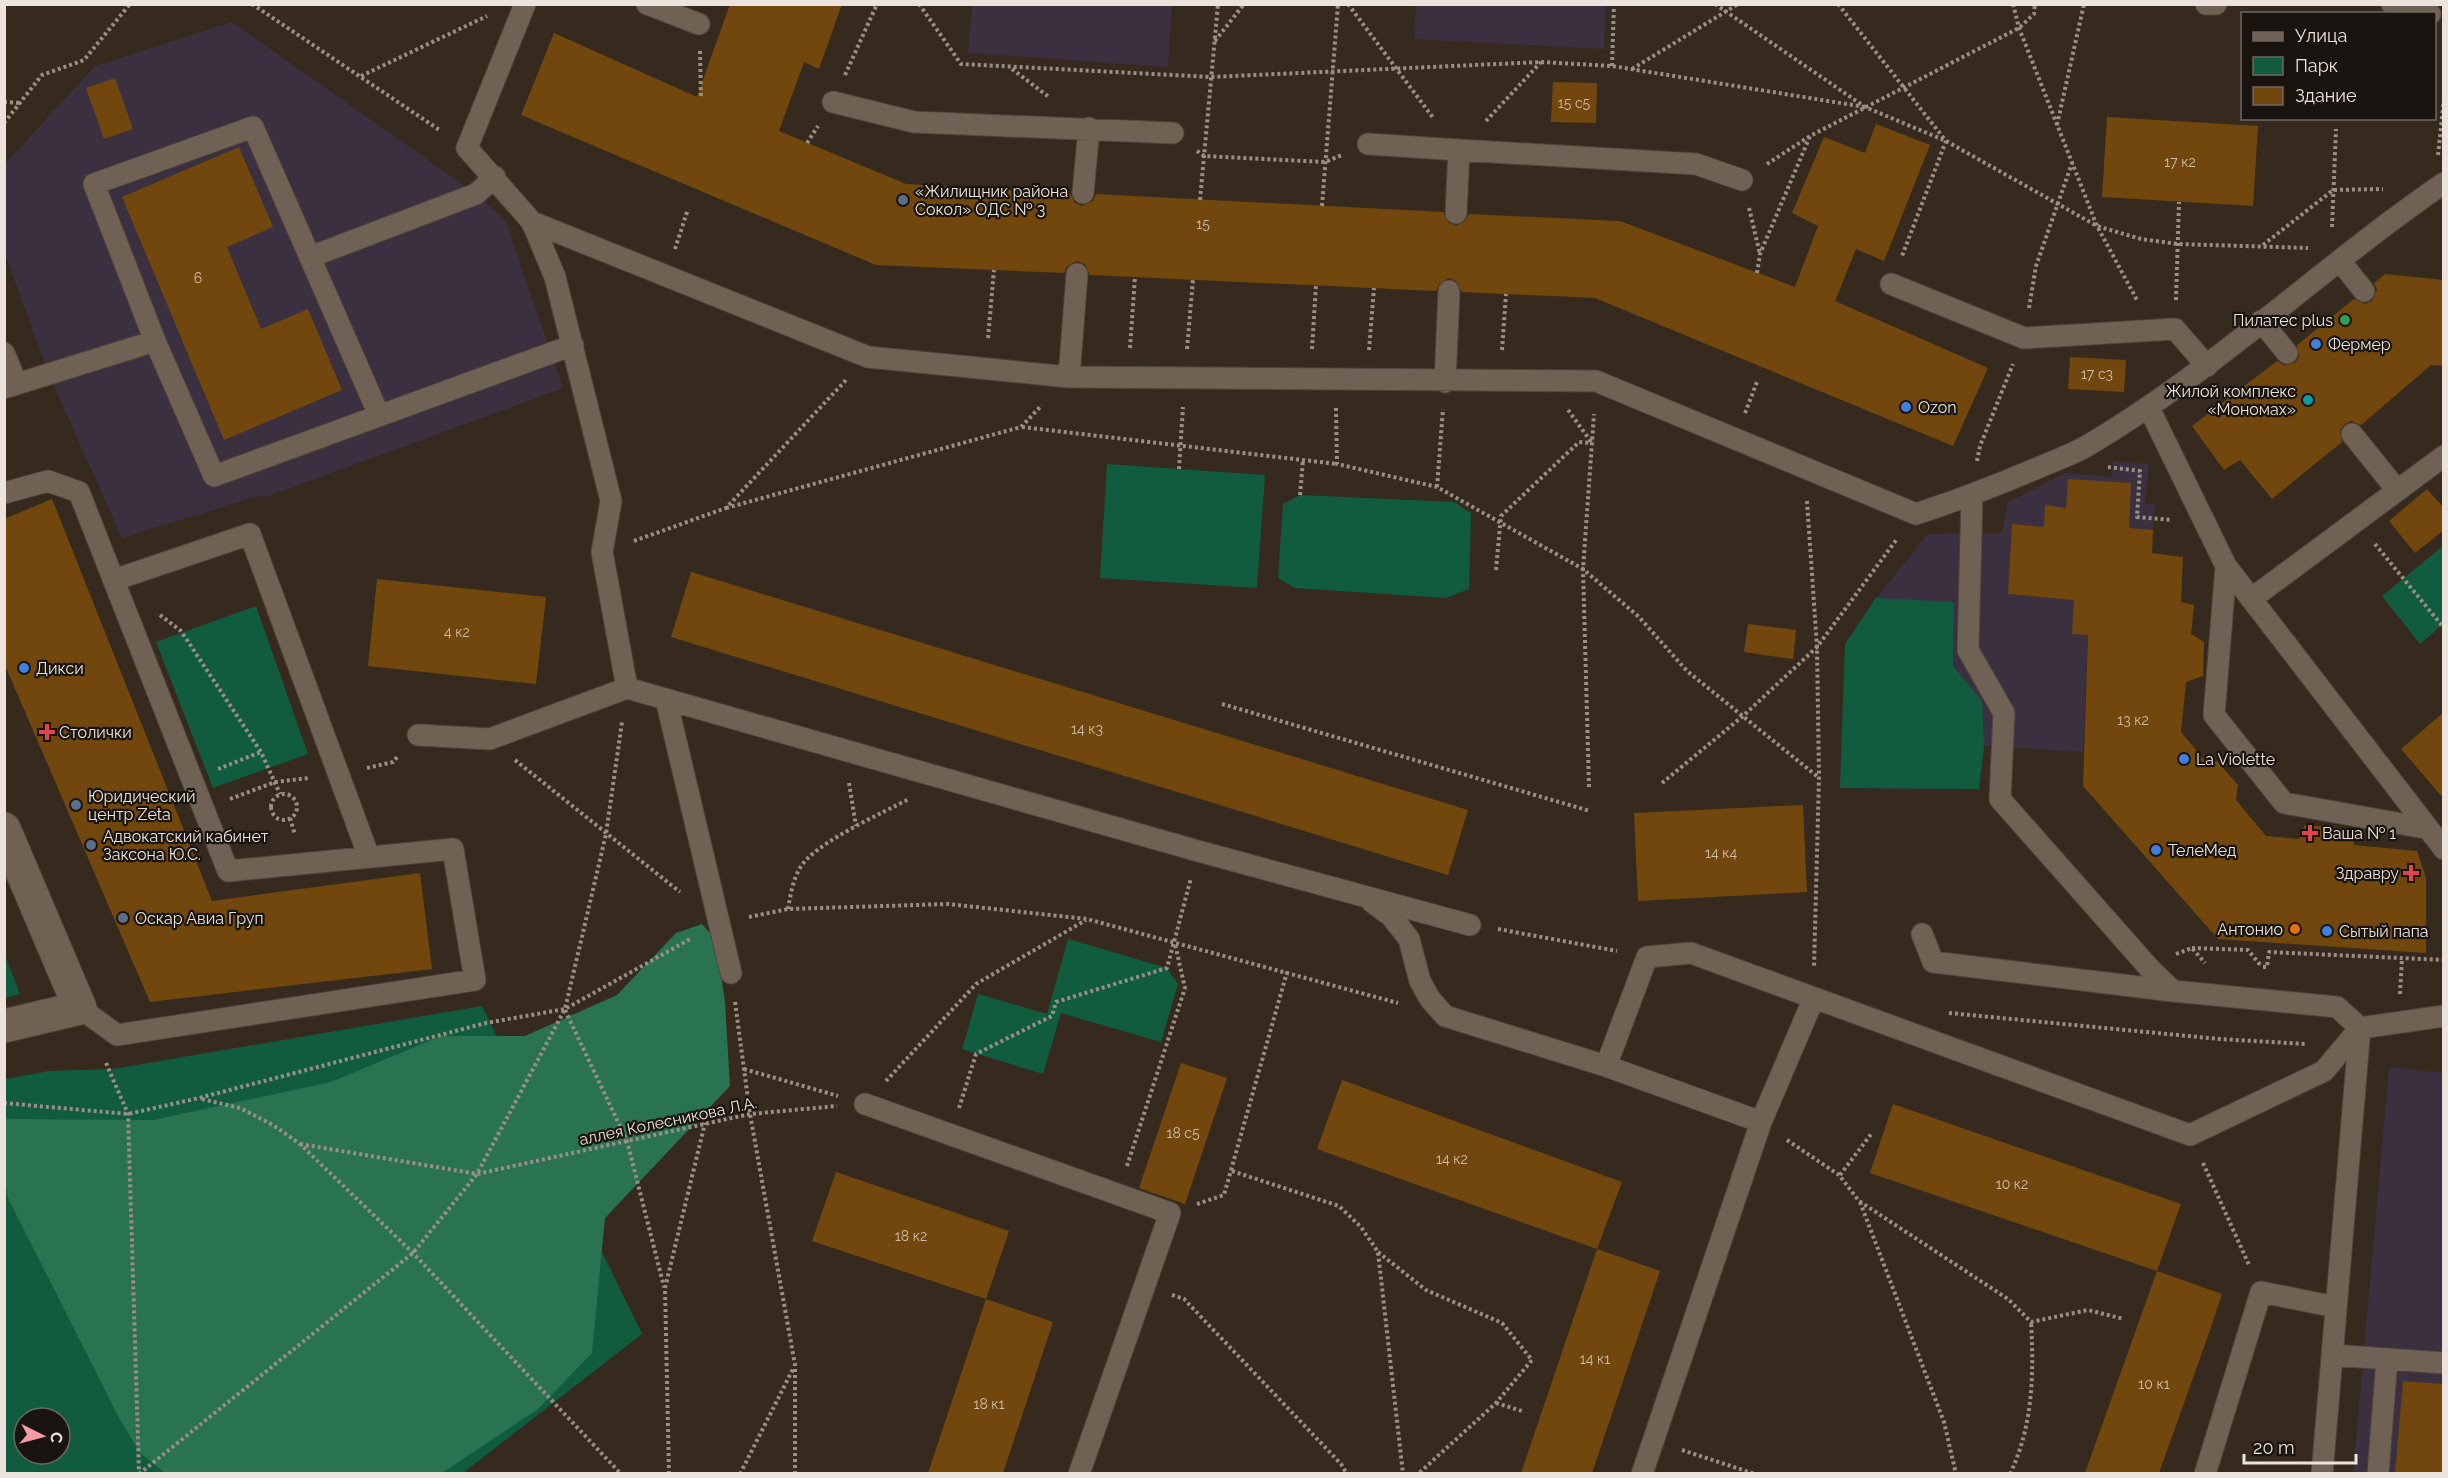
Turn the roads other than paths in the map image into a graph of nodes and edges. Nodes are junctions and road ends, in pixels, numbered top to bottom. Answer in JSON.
{"nodes":[{"id":1,"x":525,"y":4,"type":"edge"},
{"id":2,"x":647,"y":4,"type":"edge"},
{"id":3,"x":2206,"y":4,"type":"edge"},
{"id":4,"x":2216,"y":4,"type":"edge"},
{"id":5,"x":2392,"y":4,"type":"edge"},
{"id":6,"x":2422,"y":12,"type":"edge"},
{"id":7,"x":699,"y":24,"type":"road end"},
{"id":8,"x":834,"y":102,"type":"road end"},
{"id":9,"x":1089,"y":128,"type":"junction"},
{"id":10,"x":1173,"y":133,"type":"road end"},
{"id":11,"x":1368,"y":144,"type":"road end"},
{"id":12,"x":1459,"y":150,"type":"junction"},
{"id":13,"x":495,"y":177,"type":"junction"},
{"id":14,"x":1742,"y":180,"type":"road end"},
{"id":15,"x":2440,"y":185,"type":"edge"},
{"id":16,"x":1083,"y":193,"type":"dead end"},
{"id":17,"x":1455,"y":213,"type":"dead end"},
{"id":18,"x":532,"y":222,"type":"junction"},
{"id":19,"x":2335,"y":255,"type":"junction"},
{"id":20,"x":310,"y":257,"type":"junction"},
{"id":21,"x":1077,"y":274,"type":"dead end"},
{"id":22,"x":1891,"y":284,"type":"road end"},
{"id":23,"x":1449,"y":291,"type":"dead end"},
{"id":24,"x":2364,"y":291,"type":"dead end"},
{"id":25,"x":2261,"y":321,"type":"junction"},
{"id":26,"x":155,"y":340,"type":"junction"},
{"id":27,"x":573,"y":345,"type":"junction"},
{"id":28,"x":2287,"y":352,"type":"dead end"},
{"id":29,"x":4,"y":354,"type":"edge"},
{"id":30,"x":2207,"y":366,"type":"junction"},
{"id":31,"x":1069,"y":377,"type":"junction"},
{"id":32,"x":1445,"y":382,"type":"junction"},
{"id":33,"x":11,"y":386,"type":"edge"},
{"id":34,"x":2149,"y":408,"type":"junction"},
{"id":35,"x":379,"y":415,"type":"junction"},
{"id":36,"x":2352,"y":434,"type":"dead end"},
{"id":37,"x":2444,"y":456,"type":"edge"},
{"id":38,"x":2397,"y":490,"type":"junction"},
{"id":39,"x":4,"y":494,"type":"edge"},
{"id":40,"x":1972,"y":496,"type":"junction"},
{"id":41,"x":2226,"y":566,"type":"junction"},
{"id":42,"x":114,"y":580,"type":"junction"},
{"id":43,"x":2251,"y":599,"type":"junction"},
{"id":44,"x":627,"y":688,"type":"junction"},
{"id":45,"x":666,"y":699,"type":"junction"},
{"id":46,"x":418,"y":735,"type":"dead end"},
{"id":47,"x":4,"y":828,"type":"edge"},
{"id":48,"x":2425,"y":828,"type":"junction"},
{"id":49,"x":2444,"y":849,"type":"edge"},
{"id":50,"x":369,"y":857,"type":"junction"},
{"id":51,"x":1367,"y":898,"type":"junction"},
{"id":52,"x":1470,"y":925,"type":"road end"},
{"id":53,"x":1922,"y":934,"type":"dead end"},
{"id":54,"x":730,"y":973,"type":"road end"},
{"id":55,"x":2173,"y":991,"type":"junction"},
{"id":56,"x":1813,"y":1000,"type":"junction"},
{"id":57,"x":80,"y":1008,"type":"junction"},
{"id":58,"x":2442,"y":1015,"type":"edge"},
{"id":59,"x":4,"y":1026,"type":"edge"},
{"id":60,"x":2360,"y":1028,"type":"junction"},
{"id":61,"x":1606,"y":1066,"type":"junction"},
{"id":62,"x":865,"y":1104,"type":"road end"},
{"id":63,"x":1761,"y":1122,"type":"junction"},
{"id":64,"x":2336,"y":1307,"type":"junction"},
{"id":65,"x":2332,"y":1355,"type":"junction"},
{"id":66,"x":2387,"y":1359,"type":"junction"},
{"id":67,"x":2444,"y":1363,"type":"edge"},
{"id":68,"x":1078,"y":1473,"type":"edge"},
{"id":69,"x":1642,"y":1473,"type":"edge"},
{"id":70,"x":2205,"y":1473,"type":"edge"},
{"id":71,"x":2322,"y":1473,"type":"edge"},
{"id":72,"x":2378,"y":1473,"type":"edge"}],
"edges":[{"from":1,"to":13,"type":"lane"},
{"from":2,"to":7,"type":"lane"},
{"from":3,"to":4,"type":"lane"},
{"from":5,"to":6,"type":"lane"},
{"from":8,"to":9,"type":"lane"},
{"from":9,"to":10,"type":"lane"},
{"from":9,"to":16,"type":"lane"},
{"from":11,"to":12,"type":"lane"},
{"from":12,"to":14,"type":"lane"},
{"from":12,"to":17,"type":"lane"},
{"from":13,"to":18,"type":"lane"},
{"from":13,"to":20,"type":"lane"},
{"from":15,"to":19,"type":"lane"},
{"from":18,"to":27,"type":"lane"},
{"from":18,"to":31,"type":"lane"},
{"from":19,"to":24,"type":"lane"},
{"from":19,"to":25,"type":"lane"},
{"from":20,"to":26,"type":"lane"},
{"from":20,"to":35,"type":"lane"},
{"from":21,"to":31,"type":"lane"},
{"from":22,"to":30,"type":"lane"},
{"from":23,"to":32,"type":"lane"},
{"from":25,"to":28,"type":"lane"},
{"from":25,"to":30,"type":"lane"},
{"from":26,"to":33,"type":"lane"},
{"from":26,"to":35,"type":"lane"},
{"from":27,"to":35,"type":"lane"},
{"from":27,"to":44,"type":"lane"},
{"from":29,"to":33,"type":"lane"},
{"from":30,"to":34,"type":"lane"},
{"from":31,"to":32,"type":"lane"},
{"from":32,"to":40,"type":"lane"},
{"from":34,"to":40,"type":"lane"},
{"from":34,"to":41,"type":"lane"},
{"from":36,"to":38,"type":"lane"},
{"from":37,"to":38,"type":"lane"},
{"from":38,"to":43,"type":"lane"},
{"from":39,"to":42,"type":"lane"},
{"from":40,"to":55,"type":"lane"},
{"from":41,"to":43,"type":"lane"},
{"from":41,"to":48,"type":"lane"},
{"from":42,"to":50,"type":"lane"},
{"from":42,"to":50,"type":"lane"},
{"from":43,"to":48,"type":"lane"},
{"from":44,"to":45,"type":"lane"},
{"from":44,"to":46,"type":"lane"},
{"from":45,"to":51,"type":"lane"},
{"from":45,"to":54,"type":"lane"},
{"from":47,"to":57,"type":"street"},
{"from":48,"to":49,"type":"lane"},
{"from":50,"to":57,"type":"lane"},
{"from":51,"to":52,"type":"lane"},
{"from":51,"to":61,"type":"lane"},
{"from":53,"to":55,"type":"lane"},
{"from":55,"to":60,"type":"lane"},
{"from":56,"to":60,"type":"lane"},
{"from":56,"to":61,"type":"lane"},
{"from":56,"to":63,"type":"lane"},
{"from":57,"to":59,"type":"street"},
{"from":58,"to":60,"type":"lane"},
{"from":60,"to":64,"type":"lane"},
{"from":61,"to":63,"type":"lane"},
{"from":62,"to":68,"type":"lane"},
{"from":63,"to":69,"type":"lane"},
{"from":64,"to":65,"type":"lane"},
{"from":64,"to":70,"type":"lane"},
{"from":65,"to":66,"type":"lane"},
{"from":65,"to":71,"type":"lane"},
{"from":66,"to":67,"type":"lane"},
{"from":66,"to":72,"type":"lane"}]}
